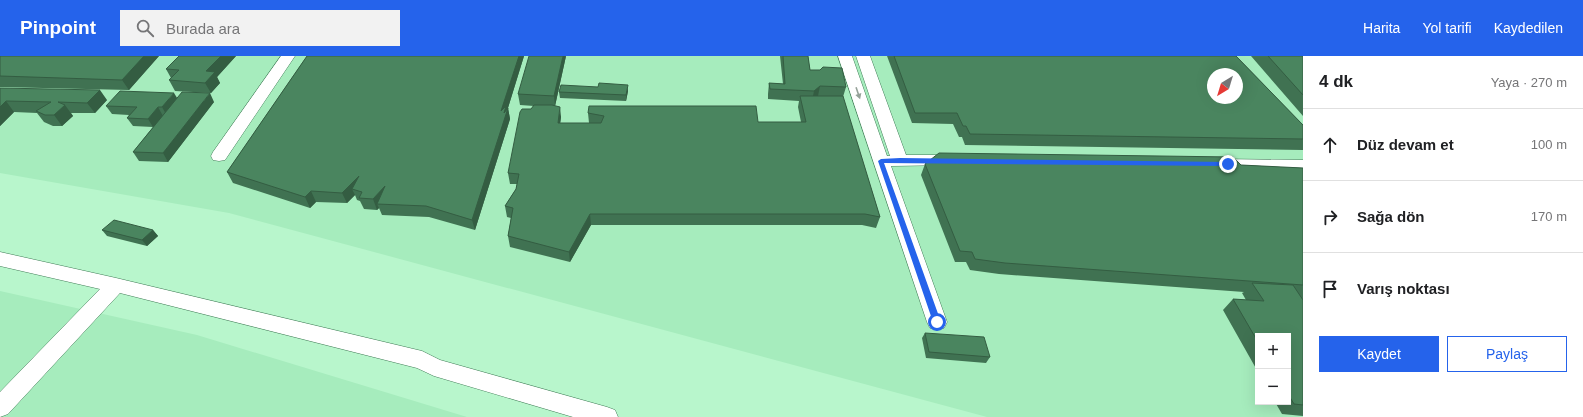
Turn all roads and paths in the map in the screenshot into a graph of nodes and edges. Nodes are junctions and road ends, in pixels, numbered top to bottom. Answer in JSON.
{"nodes":[{"id":1,"x":288,"y":56,"type":"edge"},
{"id":2,"x":845,"y":56,"type":"edge"},
{"id":3,"x":863,"y":56,"type":"edge"},
{"id":4,"x":219,"y":156,"type":"dead end"},
{"id":5,"x":900,"y":160,"type":"junction"},
{"id":6,"x":881,"y":161,"type":"junction"},
{"id":7,"x":970,"y":161,"type":"edge"},
{"id":8,"x":1197,"y":164,"type":"edge"},
{"id":9,"x":1303,"y":165,"type":"edge"},
{"id":10,"x":0,"y":259,"type":"edge"},
{"id":11,"x":116,"y":285,"type":"junction"},
{"id":12,"x":937,"y":322,"type":"dead end"},
{"id":13,"x":0,"y":407,"type":"edge"},
{"id":14,"x":607,"y":417,"type":"edge"}],
"edges":[{"from":1,"to":4,"type":"street"},
{"from":2,"to":6,"type":"street","one_way":true},
{"from":3,"to":5,"type":"street"},
{"from":5,"to":6,"type":"street"},
{"from":5,"to":7,"type":"street"},
{"from":6,"to":12,"type":"street"},
{"from":8,"to":9,"type":"street"},
{"from":10,"to":11,"type":"street"},
{"from":11,"to":13,"type":"street"},
{"from":11,"to":14,"type":"street"}]}
